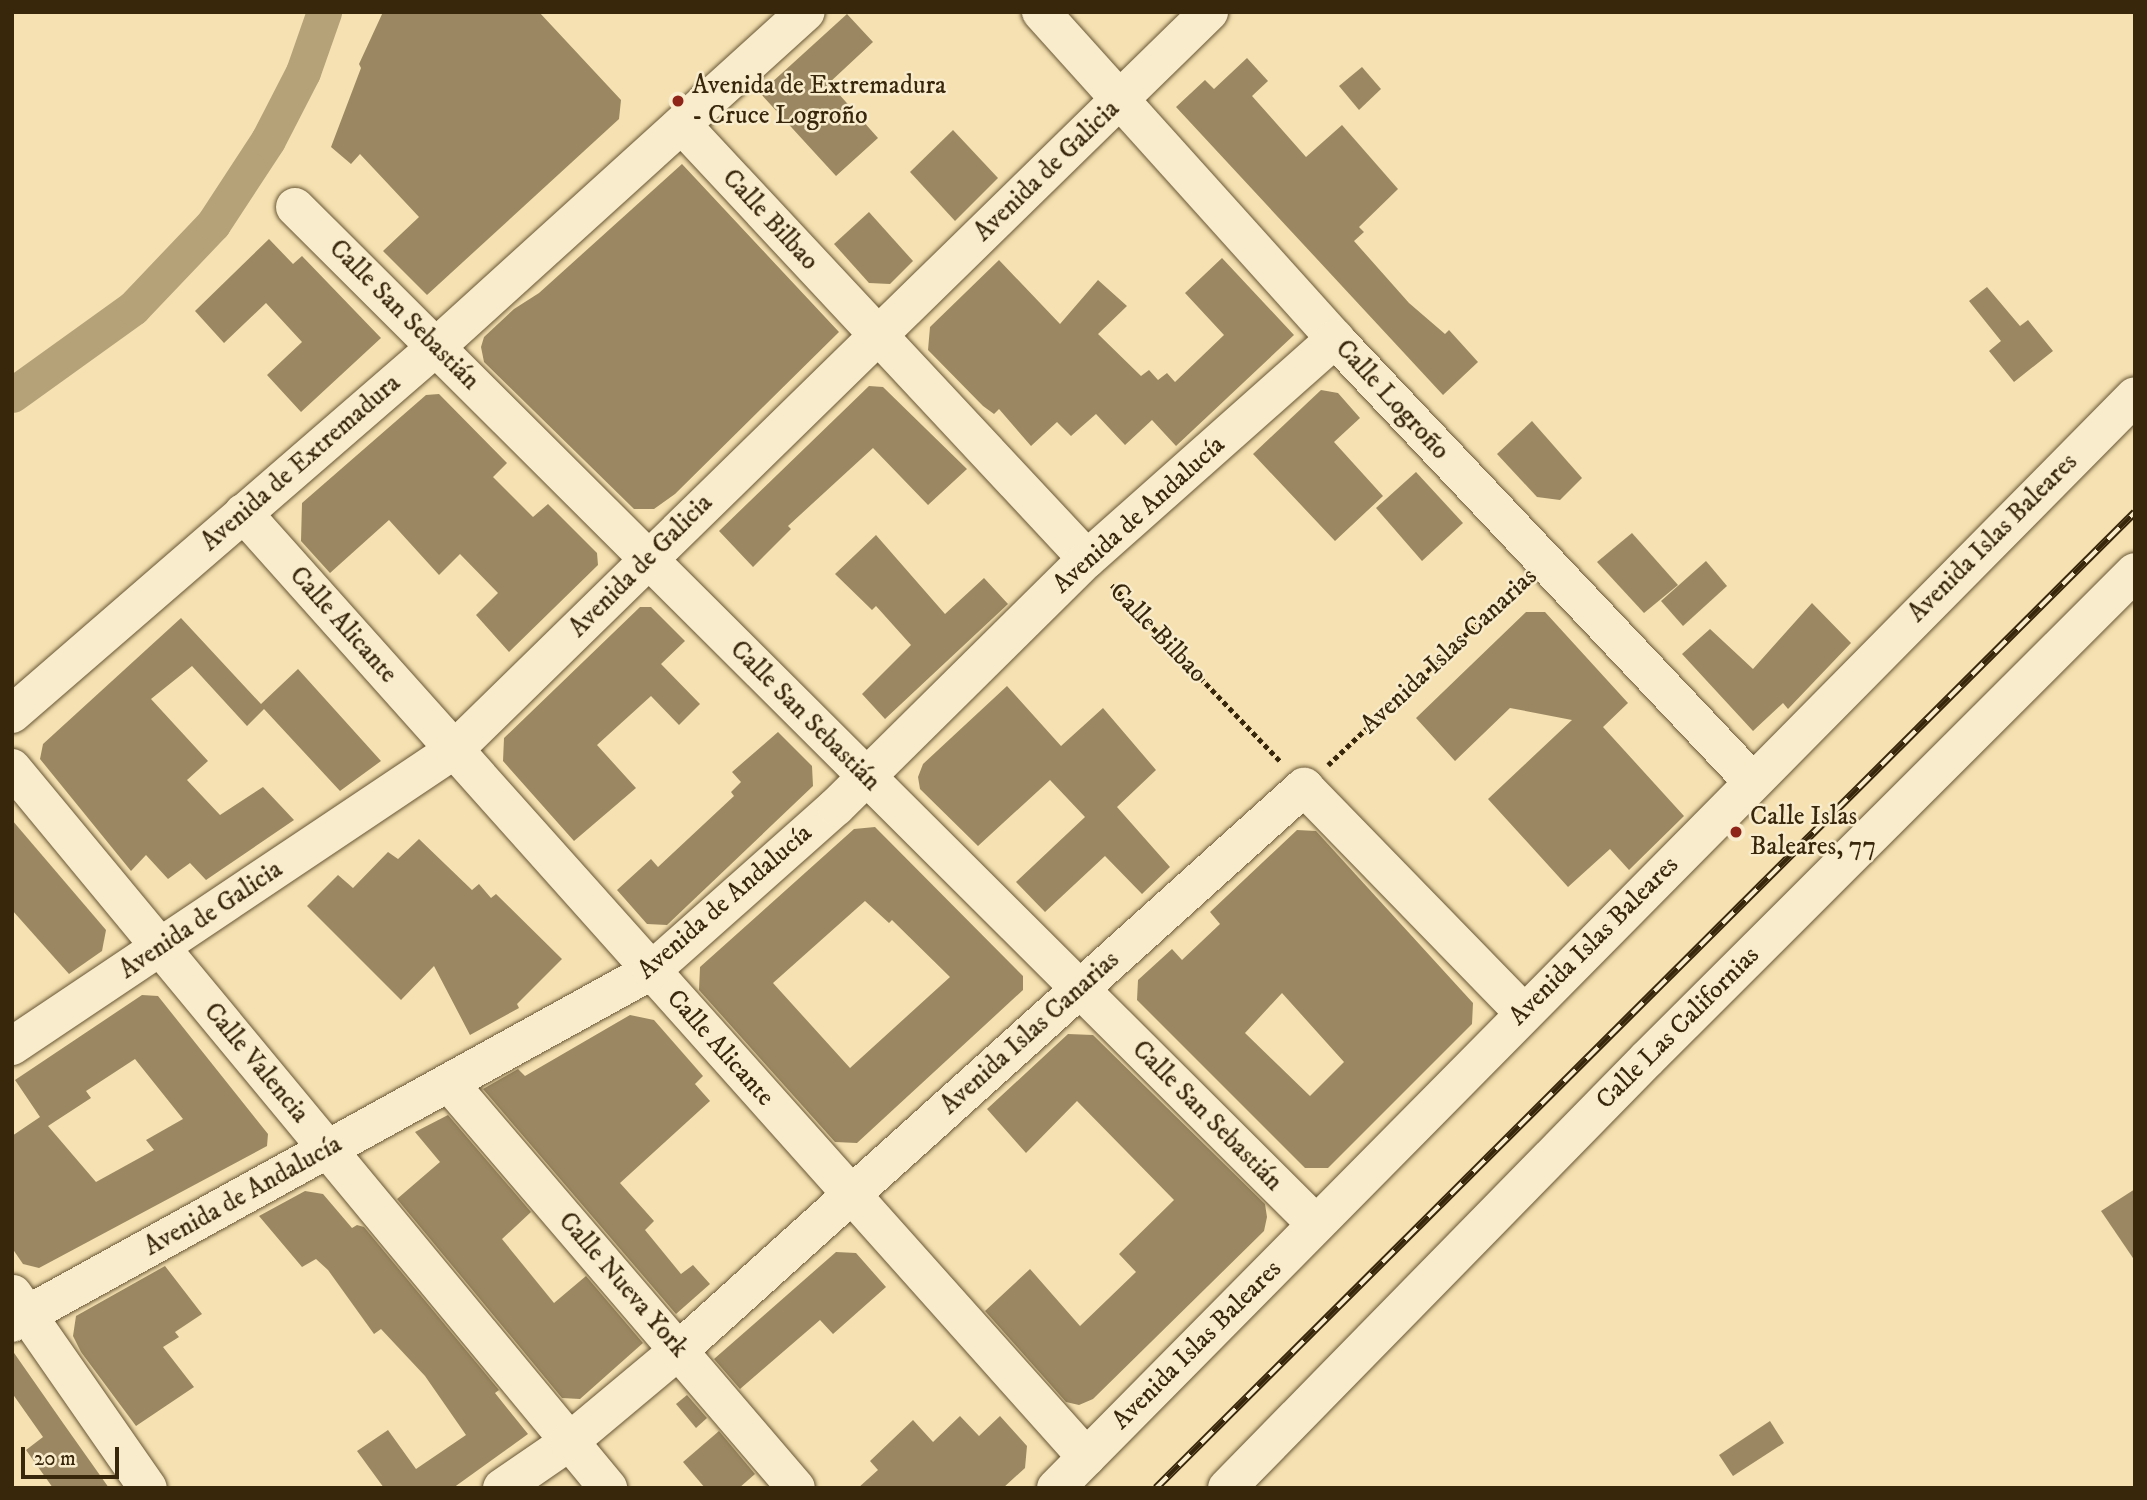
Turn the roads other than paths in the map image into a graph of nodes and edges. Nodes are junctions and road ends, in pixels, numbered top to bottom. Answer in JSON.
{"nodes":[{"id":1,"x":806,"y":12,"type":"edge"},
{"id":2,"x":1041,"y":12,"type":"edge"},
{"id":3,"x":1209,"y":12,"type":"edge"},
{"id":4,"x":1121,"y":101,"type":"junction"},
{"id":5,"x":683,"y":126,"type":"junction"},
{"id":6,"x":295,"y":207,"type":"dead end"},
{"id":7,"x":877,"y":334,"type":"junction"},
{"id":8,"x":1335,"y":340,"type":"junction"},
{"id":9,"x":436,"y":347,"type":"junction"},
{"id":10,"x":2135,"y":396,"type":"edge"},
{"id":11,"x":243,"y":513,"type":"junction"},
{"id":12,"x":649,"y":559,"type":"junction"},
{"id":13,"x":1087,"y":559,"type":"junction"},
{"id":14,"x":2135,"y":572,"type":"edge"},
{"id":15,"x":12,"y":714,"type":"edge"},
{"id":16,"x":454,"y":750,"type":"junction"},
{"id":17,"x":12,"y":768,"type":"edge"},
{"id":18,"x":865,"y":775,"type":"junction"},
{"id":19,"x":1752,"y":781,"type":"junction"},
{"id":20,"x":160,"y":947,"type":"junction"},
{"id":21,"x":652,"y":971,"type":"junction"},
{"id":22,"x":1078,"y":988,"type":"junction"},
{"id":23,"x":1524,"y":1013,"type":"junction"},
{"id":24,"x":12,"y":1046,"type":"edge"},
{"id":25,"x":449,"y":1083,"type":"junction"},
{"id":26,"x":328,"y":1150,"type":"junction"},
{"id":27,"x":851,"y":1196,"type":"junction"},
{"id":28,"x":1316,"y":1224,"type":"junction"},
{"id":29,"x":17,"y":1311,"type":"edge"},
{"id":30,"x":678,"y":1351,"type":"junction"},
{"id":31,"x":569,"y":1442,"type":"junction"},
{"id":32,"x":1086,"y":1457,"type":"junction"},
{"id":33,"x":148,"y":1488,"type":"edge"},
{"id":34,"x":502,"y":1488,"type":"edge"},
{"id":35,"x":607,"y":1488,"type":"edge"},
{"id":36,"x":796,"y":1488,"type":"edge"},
{"id":37,"x":1056,"y":1488,"type":"edge"},
{"id":38,"x":1227,"y":1488,"type":"edge"}],
"edges":[{"from":1,"to":5,"type":"street","name":"Avenida de Extremadura"},
{"from":2,"to":4,"type":"street","name":"Calle Logroño"},
{"from":3,"to":4,"type":"street","name":"Avenida de Galicia"},
{"from":4,"to":7,"type":"street","name":"Avenida de Galicia"},
{"from":4,"to":8,"type":"street","name":"Calle Logroño"},
{"from":5,"to":7,"type":"street","name":"Calle Bilbao"},
{"from":5,"to":9,"type":"street","name":"Avenida de Extremadura"},
{"from":6,"to":9,"type":"street","name":"Calle San Sebastián"},
{"from":7,"to":12,"type":"street","name":"Avenida de Galicia"},
{"from":7,"to":13,"type":"street","name":"Calle Bilbao"},
{"from":8,"to":13,"type":"street","name":"Avenida de Andalucía"},
{"from":8,"to":19,"type":"street","name":"Calle Logroño"},
{"from":9,"to":11,"type":"street","name":"Avenida de Extremadura"},
{"from":9,"to":12,"type":"street","name":"Calle San Sebastián"},
{"from":10,"to":19,"type":"street","name":"Avenida Islas Baleares"},
{"from":11,"to":15,"type":"street","name":"Avenida de Extremadura"},
{"from":11,"to":16,"type":"street","name":"Calle Alicante"},
{"from":12,"to":16,"type":"street","name":"Avenida de Galicia"},
{"from":12,"to":18,"type":"street","name":"Calle San Sebastián"},
{"from":13,"to":18,"type":"street","name":"Avenida de Andalucía"},
{"from":14,"to":38,"type":"street","name":"Calle Las Californias"},
{"from":16,"to":20,"type":"street","name":"Avenida de Galicia"},
{"from":16,"to":21,"type":"street","name":"Calle Alicante"},
{"from":17,"to":20,"type":"street","name":"Calle Valencia"},
{"from":18,"to":21,"type":"street","name":"Avenida de Andalucía"},
{"from":18,"to":22,"type":"street","name":"Calle San Sebastián"},
{"from":19,"to":23,"type":"street","name":"Avenida Islas Baleares"},
{"from":20,"to":24,"type":"street","name":"Avenida de Galicia"},
{"from":20,"to":26,"type":"street","name":"Calle Valencia"},
{"from":21,"to":25,"type":"street","name":"Avenida de Andalucía"},
{"from":21,"to":27,"type":"street","name":"Calle Alicante"},
{"from":22,"to":23,"type":"street","name":"Avenida Islas Canarias"},
{"from":22,"to":27,"type":"street","name":"Avenida Islas Canarias"},
{"from":22,"to":28,"type":"street","name":"Calle San Sebastián"},
{"from":23,"to":28,"type":"street","name":"Avenida Islas Baleares"},
{"from":25,"to":26,"type":"street","name":"Avenida de Andalucía"},
{"from":25,"to":30,"type":"street","name":"Calle Nueva York"},
{"from":26,"to":29,"type":"street","name":"Avenida de Andalucía"},
{"from":26,"to":31,"type":"street","name":"Calle Valencia"},
{"from":27,"to":30,"type":"street","name":"Avenida Islas Canarias"},
{"from":27,"to":32,"type":"street","name":"Calle Alicante"},
{"from":28,"to":32,"type":"street","name":"Avenida Islas Baleares"},
{"from":29,"to":33,"type":"street"},
{"from":30,"to":31,"type":"street","name":"Avenida Islas Canarias"},
{"from":30,"to":36,"type":"street","name":"Calle Nueva York"},
{"from":31,"to":34,"type":"street","name":"Avenida Islas Canarias"},
{"from":31,"to":35,"type":"street","name":"Calle Valencia"},
{"from":32,"to":37,"type":"street","name":"Avenida Islas Baleares"}]}
